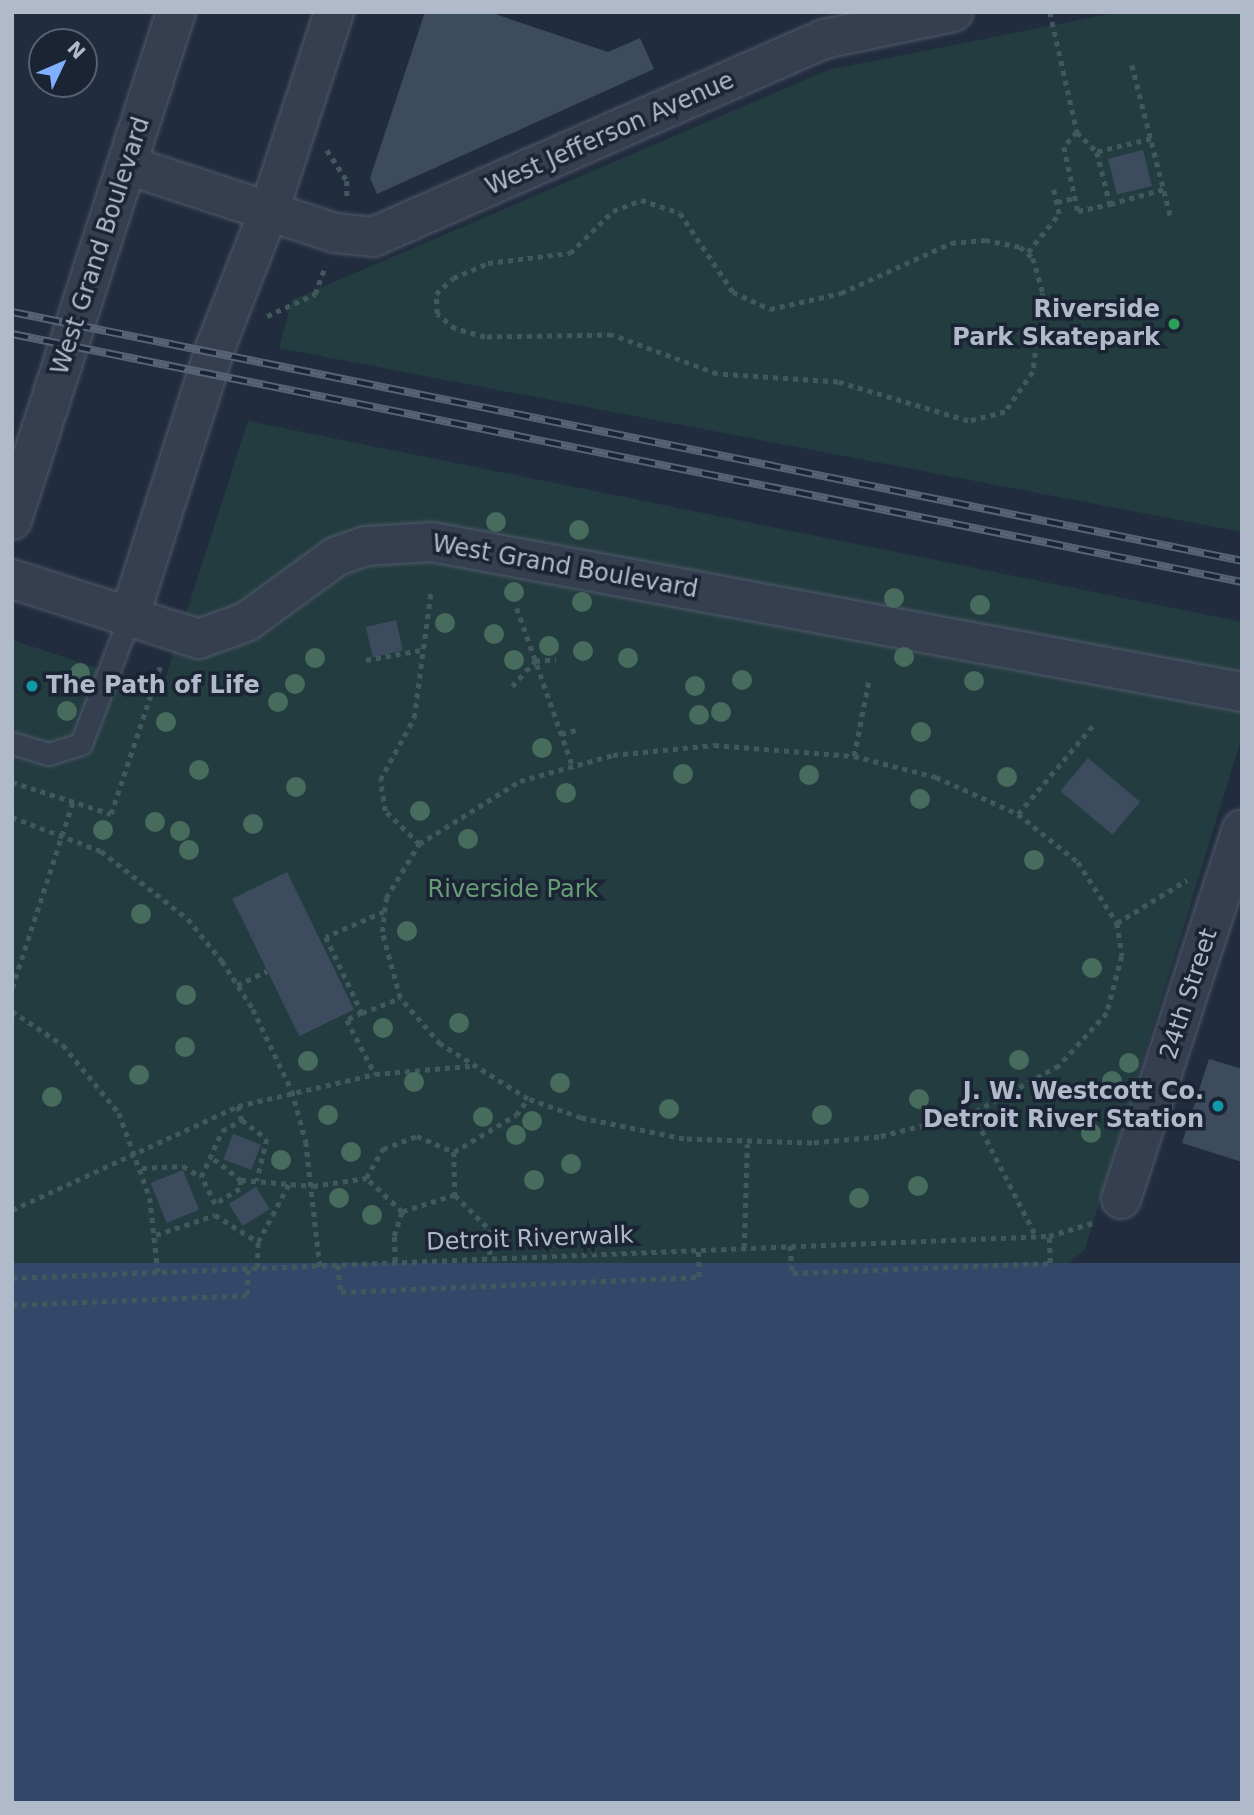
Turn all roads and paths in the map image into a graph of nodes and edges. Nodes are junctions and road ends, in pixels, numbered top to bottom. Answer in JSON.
{"nodes":[{"id":1,"x":176,"y":12,"type":"edge"},
{"id":2,"x":334,"y":12,"type":"edge"},
{"id":3,"x":953,"y":12,"type":"edge"},
{"id":4,"x":1050,"y":12,"type":"edge"},
{"id":5,"x":1132,"y":65,"type":"dead end"},
{"id":6,"x":1077,"y":132,"type":"junction"},
{"id":7,"x":1151,"y":139,"type":"junction"},
{"id":8,"x":322,"y":140,"type":"dead end"},
{"id":9,"x":1097,"y":152,"type":"junction"},
{"id":10,"x":127,"y":165,"type":"junction"},
{"id":11,"x":1053,"y":187,"type":"dead end"},
{"id":12,"x":1164,"y":190,"type":"junction"},
{"id":13,"x":1075,"y":198,"type":"junction"},
{"id":14,"x":1057,"y":202,"type":"junction"},
{"id":15,"x":1110,"y":204,"type":"junction"},
{"id":16,"x":344,"y":208,"type":"dead end"},
{"id":17,"x":269,"y":211,"type":"junction"},
{"id":18,"x":1171,"y":218,"type":"dead end"},
{"id":19,"x":1028,"y":252,"type":"junction"},
{"id":20,"x":12,"y":520,"type":"edge"},
{"id":21,"x":12,"y":579,"type":"edge"},
{"id":22,"x":431,"y":591,"type":"dead end"},
{"id":23,"x":517,"y":608,"type":"dead end"},
{"id":24,"x":129,"y":618,"type":"junction"},
{"id":25,"x":421,"y":650,"type":"junction"},
{"id":26,"x":164,"y":657,"type":"dead end"},
{"id":27,"x":556,"y":659,"type":"dead end"},
{"id":28,"x":366,"y":660,"type":"dead end"},
{"id":29,"x":536,"y":661,"type":"junction"},
{"id":30,"x":869,"y":679,"type":"dead end"},
{"id":31,"x":512,"y":686,"type":"dead end"},
{"id":32,"x":1242,"y":692,"type":"edge"},
{"id":33,"x":1094,"y":724,"type":"dead end"},
{"id":34,"x":580,"y":729,"type":"dead end"},
{"id":35,"x":561,"y":734,"type":"junction"},
{"id":36,"x":12,"y":743,"type":"edge"},
{"id":37,"x":854,"y":756,"type":"junction"},
{"id":38,"x":572,"y":764,"type":"junction"},
{"id":39,"x":12,"y":782,"type":"edge"},
{"id":40,"x":73,"y":801,"type":"junction"},
{"id":41,"x":1018,"y":814,"type":"junction"},
{"id":42,"x":12,"y":817,"type":"edge"},
{"id":43,"x":63,"y":833,"type":"junction"},
{"id":44,"x":1238,"y":839,"type":"edge"},
{"id":45,"x":419,"y":844,"type":"junction"},
{"id":46,"x":384,"y":912,"type":"junction"},
{"id":47,"x":1117,"y":923,"type":"junction"},
{"id":48,"x":267,"y":971,"type":"dead end"},
{"id":49,"x":237,"y":985,"type":"junction"},
{"id":50,"x":12,"y":988,"type":"edge"},
{"id":51,"x":400,"y":999,"type":"junction"},
{"id":52,"x":12,"y":1011,"type":"edge"},
{"id":53,"x":362,"y":1013,"type":"junction"},
{"id":54,"x":471,"y":1066,"type":"junction"},
{"id":55,"x":375,"y":1074,"type":"junction"},
{"id":56,"x":292,"y":1091,"type":"junction"},
{"id":57,"x":528,"y":1098,"type":"junction"},
{"id":58,"x":238,"y":1106,"type":"junction"},
{"id":59,"x":973,"y":1113,"type":"junction"},
{"id":60,"x":242,"y":1120,"type":"junction"},
{"id":61,"x":747,"y":1144,"type":"junction"},
{"id":62,"x":137,"y":1150,"type":"junction"},
{"id":63,"x":454,"y":1152,"type":"junction"},
{"id":64,"x":214,"y":1159,"type":"junction"},
{"id":65,"x":142,"y":1168,"type":"junction"},
{"id":66,"x":201,"y":1177,"type":"junction"},
{"id":67,"x":366,"y":1178,"type":"junction"},
{"id":68,"x":241,"y":1180,"type":"junction"},
{"id":69,"x":257,"y":1181,"type":"junction"},
{"id":70,"x":289,"y":1184,"type":"junction"},
{"id":71,"x":313,"y":1186,"type":"junction"},
{"id":72,"x":455,"y":1195,"type":"junction"},
{"id":73,"x":1121,"y":1199,"type":"joint"},
{"id":74,"x":215,"y":1204,"type":"junction"},
{"id":75,"x":12,"y":1210,"type":"edge"},
{"id":76,"x":402,"y":1212,"type":"junction"},
{"id":77,"x":215,"y":1215,"type":"junction"},
{"id":78,"x":156,"y":1235,"type":"junction"},
{"id":79,"x":1036,"y":1236,"type":"junction"},
{"id":80,"x":1049,"y":1236,"type":"junction"},
{"id":81,"x":258,"y":1242,"type":"junction"},
{"id":82,"x":790,"y":1247,"type":"junction"},
{"id":83,"x":744,"y":1248,"type":"junction"},
{"id":84,"x":698,"y":1250,"type":"junction"},
{"id":85,"x":490,"y":1259,"type":"junction"},
{"id":86,"x":395,"y":1262,"type":"junction"},
{"id":87,"x":338,"y":1265,"type":"junction"},
{"id":88,"x":320,"y":1267,"type":"junction"},
{"id":89,"x":257,"y":1268,"type":"junction"},
{"id":90,"x":248,"y":1269,"type":"junction"},
{"id":91,"x":158,"y":1272,"type":"junction"},
{"id":92,"x":12,"y":1278,"type":"edge"},
{"id":93,"x":12,"y":1305,"type":"edge"}],
"edges":[{"from":1,"to":10,"type":"street","name":"West Grand Boulevard"},
{"from":2,"to":17,"type":"street"},
{"from":3,"to":17,"type":"street","name":"West Jefferson Avenue"},
{"from":4,"to":6,"type":"path"},
{"from":5,"to":7,"type":"path"},
{"from":6,"to":9,"type":"path"},
{"from":6,"to":13,"type":"path"},
{"from":7,"to":9,"type":"path"},
{"from":7,"to":12,"type":"path"},
{"from":8,"to":16,"type":"path"},
{"from":9,"to":15,"type":"path"},
{"from":10,"to":17,"type":"street","name":"West Jefferson Avenue"},
{"from":10,"to":20,"type":"street","name":"West Grand Boulevard"},
{"from":11,"to":14,"type":"path"},
{"from":12,"to":15,"type":"path"},
{"from":12,"to":18,"type":"path"},
{"from":13,"to":14,"type":"path"},
{"from":13,"to":15,"type":"path"},
{"from":14,"to":19,"type":"path"},
{"from":17,"to":24,"type":"street"},
{"from":19,"to":19,"type":"path"},
{"from":21,"to":24,"type":"street","name":"West Grand Boulevard"},
{"from":22,"to":25,"type":"path"},
{"from":23,"to":29,"type":"path"},
{"from":24,"to":32,"type":"street","name":"West Grand Boulevard"},
{"from":24,"to":36,"type":"lane"},
{"from":25,"to":28,"type":"path"},
{"from":25,"to":45,"type":"path"},
{"from":26,"to":40,"type":"path"},
{"from":27,"to":29,"type":"path"},
{"from":29,"to":31,"type":"path"},
{"from":29,"to":35,"type":"path"},
{"from":30,"to":37,"type":"path"},
{"from":33,"to":41,"type":"path"},
{"from":34,"to":35,"type":"path"},
{"from":35,"to":38,"type":"path"},
{"from":37,"to":38,"type":"path"},
{"from":37,"to":41,"type":"path"},
{"from":38,"to":45,"type":"path"},
{"from":39,"to":40,"type":"path"},
{"from":40,"to":43,"type":"path"},
{"from":41,"to":47,"type":"path"},
{"from":42,"to":43,"type":"path"},
{"from":43,"to":49,"type":"path"},
{"from":43,"to":50,"type":"path"},
{"from":44,"to":47,"type":"path"},
{"from":44,"to":73,"type":"street","name":"24th Street"},
{"from":45,"to":46,"type":"path"},
{"from":46,"to":51,"type":"path"},
{"from":46,"to":53,"type":"path"},
{"from":47,"to":59,"type":"path"},
{"from":48,"to":49,"type":"path"},
{"from":49,"to":56,"type":"path"},
{"from":51,"to":53,"type":"path"},
{"from":51,"to":54,"type":"path"},
{"from":52,"to":62,"type":"path"},
{"from":53,"to":55,"type":"path"},
{"from":54,"to":55,"type":"path"},
{"from":54,"to":57,"type":"path"},
{"from":55,"to":56,"type":"path"},
{"from":56,"to":58,"type":"path"},
{"from":56,"to":71,"type":"path"},
{"from":57,"to":61,"type":"path"},
{"from":57,"to":63,"type":"path"},
{"from":58,"to":60,"type":"path"},
{"from":58,"to":62,"type":"path"},
{"from":59,"to":61,"type":"path"},
{"from":59,"to":79,"type":"path"},
{"from":60,"to":64,"type":"path"},
{"from":60,"to":69,"type":"path"},
{"from":61,"to":83,"type":"path"},
{"from":62,"to":65,"type":"path"},
{"from":62,"to":75,"type":"path"},
{"from":63,"to":67,"type":"path"},
{"from":63,"to":72,"type":"path"},
{"from":64,"to":66,"type":"path"},
{"from":64,"to":68,"type":"path"},
{"from":65,"to":66,"type":"path"},
{"from":65,"to":78,"type":"path"},
{"from":66,"to":74,"type":"path"},
{"from":67,"to":71,"type":"path"},
{"from":67,"to":76,"type":"path"},
{"from":68,"to":69,"type":"path"},
{"from":68,"to":74,"type":"path"},
{"from":69,"to":70,"type":"path"},
{"from":70,"to":71,"type":"path"},
{"from":70,"to":81,"type":"path"},
{"from":71,"to":88,"type":"path"},
{"from":72,"to":76,"type":"path"},
{"from":72,"to":85,"type":"path"},
{"from":73,"to":80,"type":"path","name":"Detroit Riverwalk"},
{"from":74,"to":77,"type":"path"},
{"from":76,"to":86,"type":"path"},
{"from":77,"to":78,"type":"path"},
{"from":77,"to":81,"type":"path"},
{"from":78,"to":91,"type":"path"},
{"from":79,"to":80,"type":"path","name":"Detroit Riverwalk"},
{"from":79,"to":82,"type":"path","name":"Detroit Riverwalk"},
{"from":80,"to":82,"type":"path"},
{"from":81,"to":89,"type":"path"},
{"from":82,"to":83,"type":"path","name":"Detroit Riverwalk"},
{"from":83,"to":84,"type":"path","name":"Detroit Riverwalk"},
{"from":84,"to":85,"type":"path","name":"Detroit Riverwalk"},
{"from":84,"to":87,"type":"path"},
{"from":85,"to":86,"type":"path","name":"Detroit Riverwalk"},
{"from":86,"to":87,"type":"path","name":"Detroit Riverwalk"},
{"from":87,"to":88,"type":"path","name":"Detroit Riverwalk"},
{"from":88,"to":89,"type":"path","name":"Detroit Riverwalk"},
{"from":89,"to":90,"type":"path","name":"Detroit Riverwalk"},
{"from":90,"to":91,"type":"path","name":"Detroit Riverwalk"},
{"from":90,"to":93,"type":"path"},
{"from":91,"to":92,"type":"path","name":"Detroit Riverwalk"}]}
